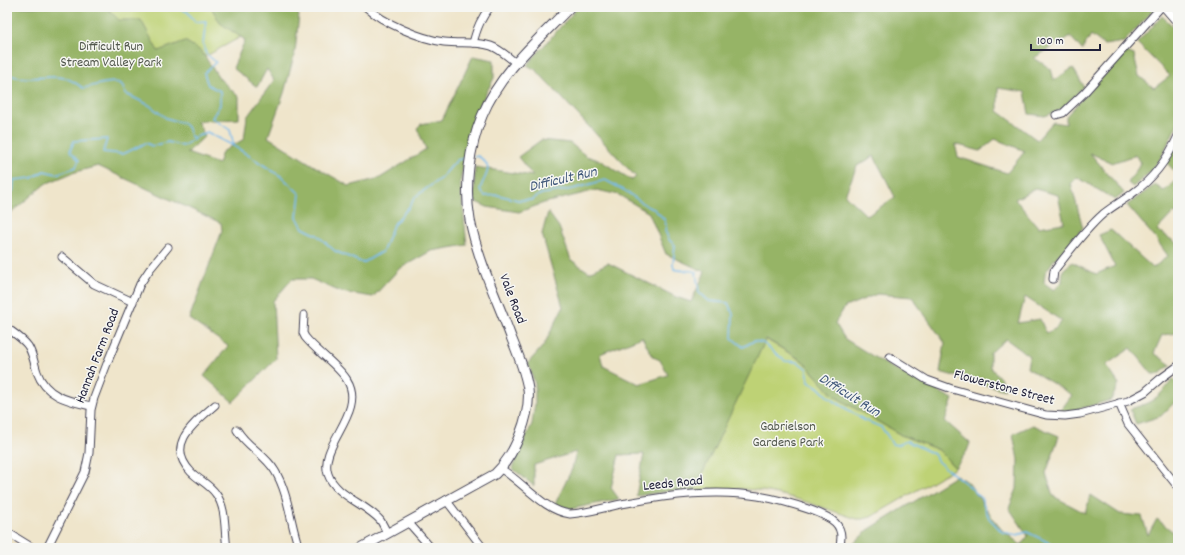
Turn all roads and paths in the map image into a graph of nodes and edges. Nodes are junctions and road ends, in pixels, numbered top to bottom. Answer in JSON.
{"nodes":[{"id":1,"x":366,"y":7,"type":"edge"},
{"id":2,"x":490,"y":7,"type":"edge"},
{"id":3,"x":570,"y":7,"type":"edge"},
{"id":4,"x":1167,"y":8,"type":"edge"},
{"id":5,"x":1178,"y":22,"type":"edge"},
{"id":6,"x":474,"y":42,"type":"junction"},
{"id":7,"x":516,"y":63,"type":"junction"},
{"id":8,"x":1056,"y":115,"type":"dead end"},
{"id":9,"x":1178,"y":136,"type":"edge"},
{"id":10,"x":168,"y":247,"type":"dead end"},
{"id":11,"x":62,"y":257,"type":"dead end"},
{"id":12,"x":1053,"y":279,"type":"dead end"},
{"id":13,"x":133,"y":302,"type":"junction"},
{"id":14,"x":304,"y":315,"type":"dead end"},
{"id":15,"x":7,"y":328,"type":"edge"},
{"id":16,"x":890,"y":357,"type":"dead end"},
{"id":17,"x":1178,"y":366,"type":"edge"},
{"id":18,"x":1119,"y":403,"type":"junction"},
{"id":19,"x":215,"y":405,"type":"dead end"},
{"id":20,"x":91,"y":406,"type":"junction"},
{"id":21,"x":237,"y":430,"type":"dead end"},
{"id":22,"x":501,"y":468,"type":"junction"},
{"id":23,"x":1178,"y":487,"type":"edge"},
{"id":24,"x":446,"y":500,"type":"junction"},
{"id":25,"x":408,"y":522,"type":"junction"},
{"id":26,"x":7,"y":532,"type":"edge"},
{"id":27,"x":387,"y":534,"type":"junction"},
{"id":28,"x":840,"y":546,"type":"edge"},
{"id":29,"x":33,"y":548,"type":"edge"},
{"id":30,"x":47,"y":548,"type":"edge"},
{"id":31,"x":227,"y":548,"type":"edge"},
{"id":32,"x":299,"y":548,"type":"edge"},
{"id":33,"x":361,"y":548,"type":"edge"},
{"id":34,"x":431,"y":548,"type":"edge"},
{"id":35,"x":483,"y":548,"type":"edge"}],
"edges":[{"from":1,"to":6,"type":"street"},
{"from":2,"to":6,"type":"street"},
{"from":3,"to":7,"type":"main road","name":"Vale Road"},
{"from":4,"to":5,"type":"main road"},
{"from":4,"to":8,"type":"street"},
{"from":6,"to":7,"type":"street"},
{"from":7,"to":22,"type":"main road","name":"Vale Road"},
{"from":9,"to":12,"type":"street"},
{"from":10,"to":13,"type":"street","name":"Hannah Farm Road"},
{"from":11,"to":13,"type":"street"},
{"from":13,"to":20,"type":"street","name":"Hannah Farm Road"},
{"from":14,"to":27,"type":"street"},
{"from":15,"to":20,"type":"street"},
{"from":16,"to":18,"type":"street","name":"Flowerstone Street"},
{"from":17,"to":18,"type":"street","name":"Flowerstone Street"},
{"from":18,"to":23,"type":"street"},
{"from":19,"to":31,"type":"street"},
{"from":20,"to":30,"type":"street","name":"Hannah Farm Road"},
{"from":21,"to":32,"type":"street"},
{"from":22,"to":24,"type":"main road","name":"Vale Road"},
{"from":22,"to":28,"type":"street","name":"Leeds Road"},
{"from":24,"to":25,"type":"main road","name":"Vale Road"},
{"from":24,"to":35,"type":"street"},
{"from":25,"to":27,"type":"main road","name":"Vale Road"},
{"from":25,"to":34,"type":"street"},
{"from":26,"to":29,"type":"street"},
{"from":27,"to":33,"type":"main road","name":"Vale Road"}]}
